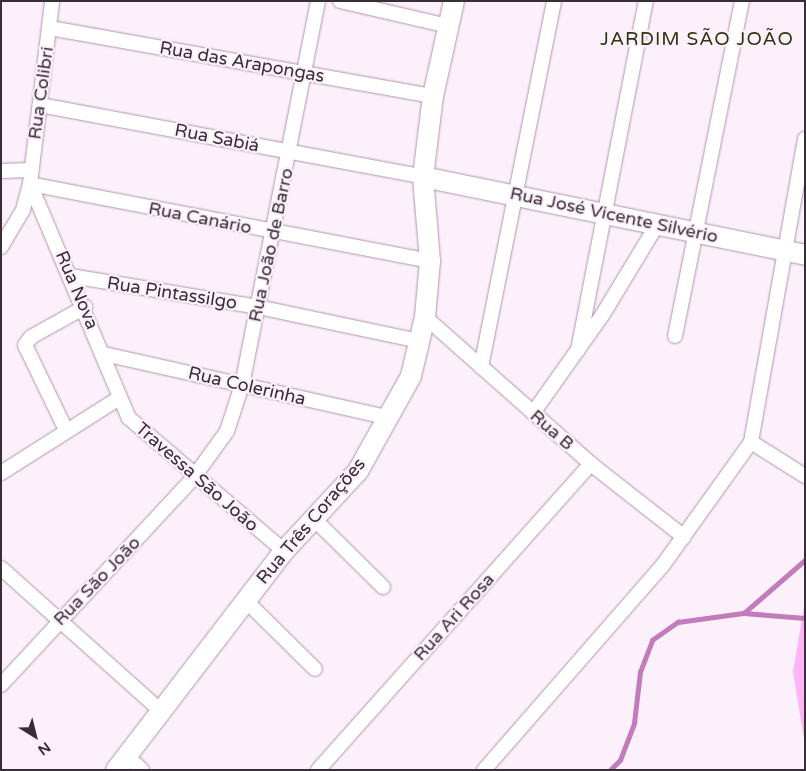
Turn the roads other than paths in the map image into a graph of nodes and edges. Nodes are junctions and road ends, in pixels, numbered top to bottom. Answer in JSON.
{"nodes":[{"id":1,"x":52,"y":1,"type":"edge"},
{"id":2,"x":318,"y":1,"type":"edge"},
{"id":3,"x":340,"y":1,"type":"edge"},
{"id":4,"x":454,"y":1,"type":"edge"},
{"id":5,"x":554,"y":1,"type":"edge"},
{"id":6,"x":646,"y":1,"type":"edge"},
{"id":7,"x":742,"y":1,"type":"edge"},
{"id":8,"x":448,"y":26,"type":"junction"},
{"id":9,"x":50,"y":28,"type":"junction"},
{"id":10,"x":304,"y":72,"type":"junction"},
{"id":11,"x":433,"y":96,"type":"junction"},
{"id":12,"x":40,"y":105,"type":"junction"},
{"id":13,"x":805,"y":140,"type":"edge"},
{"id":14,"x":290,"y":151,"type":"junction"},
{"id":15,"x":30,"y":170,"type":"junction"},
{"id":16,"x":1,"y":171,"type":"edge"},
{"id":17,"x":423,"y":176,"type":"junction"},
{"id":18,"x":30,"y":184,"type":"junction"},
{"id":19,"x":516,"y":195,"type":"junction"},
{"id":20,"x":608,"y":213,"type":"junction"},
{"id":21,"x":657,"y":225,"type":"junction"},
{"id":22,"x":696,"y":232,"type":"junction"},
{"id":23,"x":274,"y":233,"type":"junction"},
{"id":24,"x":1,"y":247,"type":"edge"},
{"id":25,"x":783,"y":250,"type":"junction"},
{"id":26,"x":805,"y":255,"type":"edge"},
{"id":27,"x":430,"y":261,"type":"junction"},
{"id":28,"x":71,"y":276,"type":"junction"},
{"id":29,"x":85,"y":307,"type":"junction"},
{"id":30,"x":258,"y":307,"type":"junction"},
{"id":31,"x":425,"y":317,"type":"junction"},
{"id":32,"x":675,"y":336,"type":"dead end"},
{"id":33,"x":420,"y":341,"type":"junction"},
{"id":34,"x":578,"y":350,"type":"junction"},
{"id":35,"x":104,"y":354,"type":"junction"},
{"id":36,"x":481,"y":367,"type":"junction"},
{"id":37,"x":242,"y":385,"type":"junction"},
{"id":38,"x":119,"y":398,"type":"junction"},
{"id":39,"x":533,"y":413,"type":"junction"},
{"id":40,"x":390,"y":418,"type":"junction"},
{"id":41,"x":66,"y":430,"type":"junction"},
{"id":42,"x":751,"y":442,"type":"junction"},
{"id":43,"x":591,"y":464,"type":"junction"},
{"id":44,"x":1,"y":473,"type":"edge"},
{"id":45,"x":805,"y":476,"type":"edge"},
{"id":46,"x":194,"y":477,"type":"junction"},
{"id":47,"x":314,"y":519,"type":"junction"},
{"id":48,"x":684,"y":537,"type":"junction"},
{"id":49,"x":284,"y":551,"type":"junction"},
{"id":50,"x":1,"y":568,"type":"edge"},
{"id":51,"x":384,"y":587,"type":"dead end"},
{"id":52,"x":245,"y":600,"type":"junction"},
{"id":53,"x":60,"y":620,"type":"junction"},
{"id":54,"x":315,"y":669,"type":"dead end"},
{"id":55,"x":1,"y":685,"type":"edge"},
{"id":56,"x":163,"y":714,"type":"junction"},
{"id":57,"x":128,"y":765,"type":"edge"},
{"id":58,"x":318,"y":770,"type":"edge"},
{"id":59,"x":484,"y":770,"type":"edge"}],
"edges":[{"from":1,"to":9,"type":"street","name":"Rua Colibri"},
{"from":2,"to":10,"type":"street","name":"Rua João de Barro"},
{"from":3,"to":8,"type":"street"},
{"from":4,"to":8,"type":"street","name":"Rua Três Corações"},
{"from":5,"to":19,"type":"street"},
{"from":6,"to":20,"type":"street"},
{"from":7,"to":22,"type":"street"},
{"from":8,"to":11,"type":"street","name":"Rua Três Corações"},
{"from":9,"to":10,"type":"street","name":"Rua das Arapongas"},
{"from":9,"to":12,"type":"street","name":"Rua Colibri"},
{"from":10,"to":11,"type":"street","name":"Rua das Arapongas"},
{"from":10,"to":14,"type":"street","name":"Rua João de Barro"},
{"from":11,"to":17,"type":"street","name":"Rua Três Corações"},
{"from":12,"to":14,"type":"street","name":"Rua Sabiá"},
{"from":12,"to":15,"type":"street","name":"Rua Colibri"},
{"from":13,"to":25,"type":"street"},
{"from":14,"to":17,"type":"street","name":"Rua Sabiá"},
{"from":14,"to":23,"type":"street","name":"Rua João de Barro"},
{"from":15,"to":16,"type":"street"},
{"from":15,"to":18,"type":"street","name":"Rua Colibri"},
{"from":17,"to":19,"type":"street","name":"Rua José Vicente Silvério"},
{"from":17,"to":27,"type":"street","name":"Rua Três Corações"},
{"from":18,"to":23,"type":"street","name":"Rua Canário"},
{"from":18,"to":24,"type":"street"},
{"from":18,"to":28,"type":"street","name":"Rua Nova"},
{"from":19,"to":20,"type":"street","name":"Rua José Vicente Silvério"},
{"from":19,"to":36,"type":"street"},
{"from":20,"to":21,"type":"street","name":"Rua José Vicente Silvério"},
{"from":20,"to":34,"type":"street"},
{"from":21,"to":22,"type":"street","name":"Rua José Vicente Silvério"},
{"from":21,"to":34,"type":"street"},
{"from":22,"to":25,"type":"street","name":"Rua José Vicente Silvério"},
{"from":22,"to":32,"type":"street"},
{"from":23,"to":27,"type":"street","name":"Rua Canário"},
{"from":23,"to":30,"type":"street","name":"Rua João de Barro"},
{"from":25,"to":26,"type":"street","name":"Rua José Vicente Silvério"},
{"from":25,"to":42,"type":"street"},
{"from":27,"to":31,"type":"street","name":"Rua Três Corações"},
{"from":28,"to":29,"type":"street","name":"Rua Nova"},
{"from":28,"to":30,"type":"street","name":"Rua Pintassilgo"},
{"from":29,"to":35,"type":"street","name":"Rua Nova"},
{"from":29,"to":41,"type":"street"},
{"from":30,"to":33,"type":"street","name":"Rua Pintassilgo"},
{"from":30,"to":37,"type":"street","name":"Rua João de Barro"},
{"from":31,"to":33,"type":"street","name":"Rua Três Corações"},
{"from":31,"to":36,"type":"street","name":"Rua B"},
{"from":33,"to":40,"type":"street","name":"Rua Três Corações"},
{"from":34,"to":39,"type":"street"},
{"from":35,"to":37,"type":"street","name":"Rua Colerinha"},
{"from":35,"to":38,"type":"street","name":"Rua Nova"},
{"from":36,"to":39,"type":"street","name":"Rua B"},
{"from":37,"to":40,"type":"street","name":"Rua Colerinha"},
{"from":37,"to":46,"type":"street","name":"Rua João de Barro"},
{"from":38,"to":41,"type":"street"},
{"from":38,"to":46,"type":"street","name":"Travessa São João"},
{"from":39,"to":43,"type":"street","name":"Rua B"},
{"from":40,"to":47,"type":"street","name":"Rua Três Corações"},
{"from":41,"to":44,"type":"street"},
{"from":42,"to":45,"type":"street"},
{"from":42,"to":48,"type":"street"},
{"from":43,"to":48,"type":"street","name":"Rua B"},
{"from":43,"to":58,"type":"street","name":"Rua Ari Rosa"},
{"from":46,"to":49,"type":"street","name":"Travessa São João"},
{"from":46,"to":53,"type":"street","name":"Rua São João"},
{"from":47,"to":49,"type":"street","name":"Rua Três Corações"},
{"from":47,"to":51,"type":"street"},
{"from":48,"to":59,"type":"street"},
{"from":49,"to":52,"type":"street","name":"Rua Três Corações"},
{"from":50,"to":53,"type":"street"},
{"from":52,"to":54,"type":"street"},
{"from":52,"to":56,"type":"street","name":"Rua Três Corações"},
{"from":53,"to":55,"type":"street","name":"Rua São João"},
{"from":53,"to":56,"type":"street"},
{"from":56,"to":57,"type":"street","name":"Rua Três Corações"}]}
